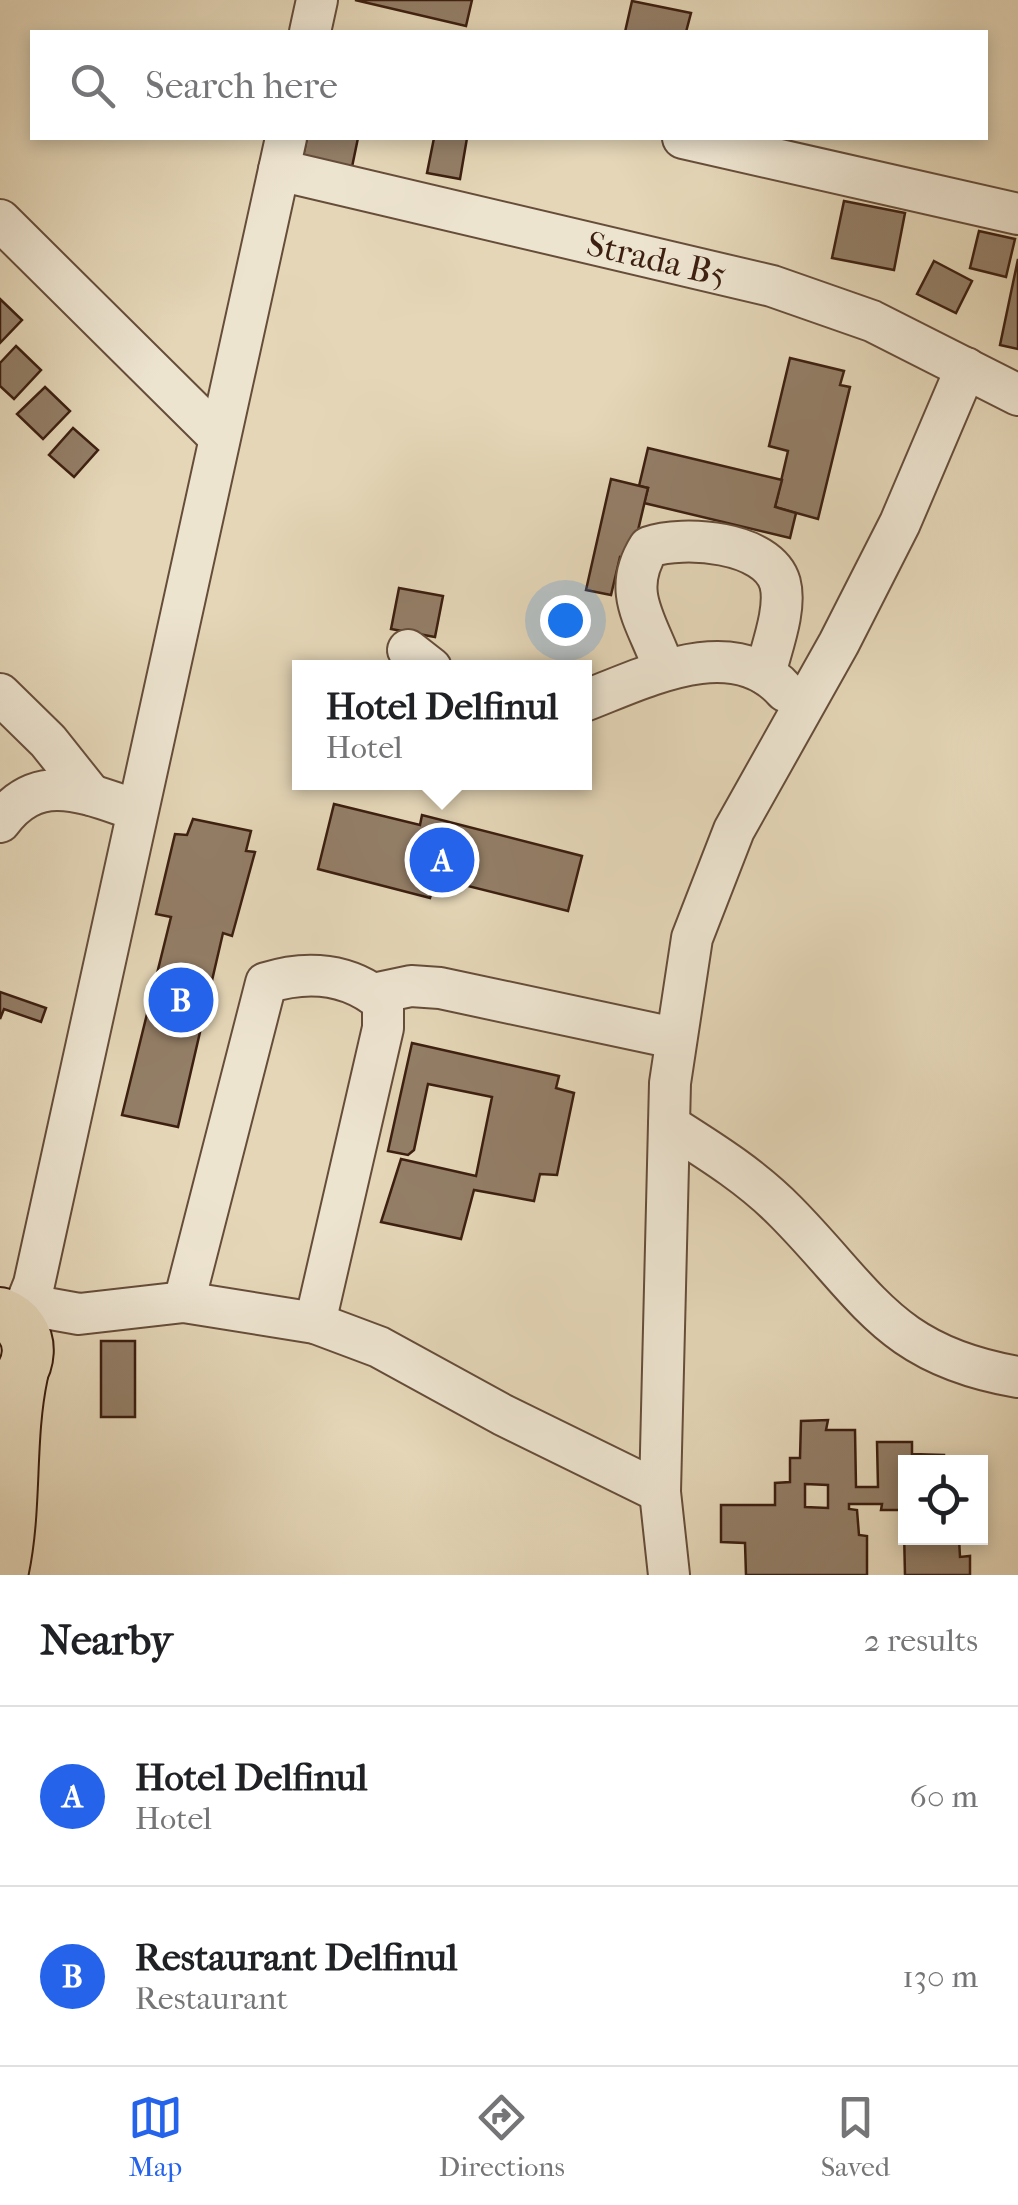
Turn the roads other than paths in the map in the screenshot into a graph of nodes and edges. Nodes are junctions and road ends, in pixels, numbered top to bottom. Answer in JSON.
{"nodes":[{"id":1,"x":317,"y":0,"type":"edge"},
{"id":2,"x":310,"y":30,"type":"edge"},
{"id":3,"x":693,"y":140,"type":"edge"},
{"id":4,"x":282,"y":154,"type":"edge"},
{"id":5,"x":1018,"y":214,"type":"edge"},
{"id":6,"x":0,"y":220,"type":"edge"},
{"id":7,"x":966,"y":368,"type":"junction"},
{"id":8,"x":1018,"y":395,"type":"edge"},
{"id":9,"x":219,"y":437,"type":"junction"},
{"id":10,"x":664,"y":669,"type":"junction"},
{"id":11,"x":765,"y":674,"type":"junction"},
{"id":12,"x":0,"y":694,"type":"edge"},
{"id":13,"x":592,"y":698,"type":"edge"},
{"id":14,"x":795,"y":718,"type":"junction"},
{"id":15,"x":92,"y":795,"type":"junction"},
{"id":16,"x":136,"y":810,"type":"junction"},
{"id":17,"x":0,"y":822,"type":"edge"},
{"id":18,"x":373,"y":994,"type":"junction"},
{"id":19,"x":674,"y":1038,"type":"junction"},
{"id":20,"x":669,"y":1125,"type":"junction"},
{"id":21,"x":16,"y":1300,"type":"edge"},
{"id":22,"x":184,"y":1302,"type":"junction"},
{"id":23,"x":315,"y":1322,"type":"junction"},
{"id":24,"x":1018,"y":1377,"type":"edge"},
{"id":25,"x":11,"y":1384,"type":"edge"},
{"id":26,"x":660,"y":1492,"type":"junction"},
{"id":27,"x":2,"y":1575,"type":"edge"},
{"id":28,"x":669,"y":1575,"type":"edge"}],
"edges":[{"from":1,"to":2,"type":"street"},
{"from":3,"to":5,"type":"street"},
{"from":4,"to":7,"type":"street","name":"Strada B5"},
{"from":4,"to":9,"type":"street"},
{"from":6,"to":9,"type":"street"},
{"from":7,"to":8,"type":"street","name":"Strada B5"},
{"from":7,"to":14,"type":"street"},
{"from":9,"to":16,"type":"street"},
{"from":10,"to":11,"type":"street"},
{"from":10,"to":11,"type":"street"},
{"from":10,"to":13,"type":"street"},
{"from":11,"to":14,"type":"street"},
{"from":12,"to":15,"type":"street"},
{"from":14,"to":19,"type":"street"},
{"from":15,"to":16,"type":"street"},
{"from":15,"to":17,"type":"street"},
{"from":16,"to":21,"type":"street"},
{"from":18,"to":19,"type":"street"},
{"from":18,"to":22,"type":"street"},
{"from":18,"to":23,"type":"street"},
{"from":19,"to":20,"type":"street"},
{"from":20,"to":24,"type":"street"},
{"from":20,"to":26,"type":"street"},
{"from":21,"to":22,"type":"street"},
{"from":21,"to":25,"type":"main road"},
{"from":22,"to":23,"type":"street"},
{"from":23,"to":26,"type":"street"},
{"from":25,"to":27,"type":"main road"},
{"from":26,"to":28,"type":"street"}]}
